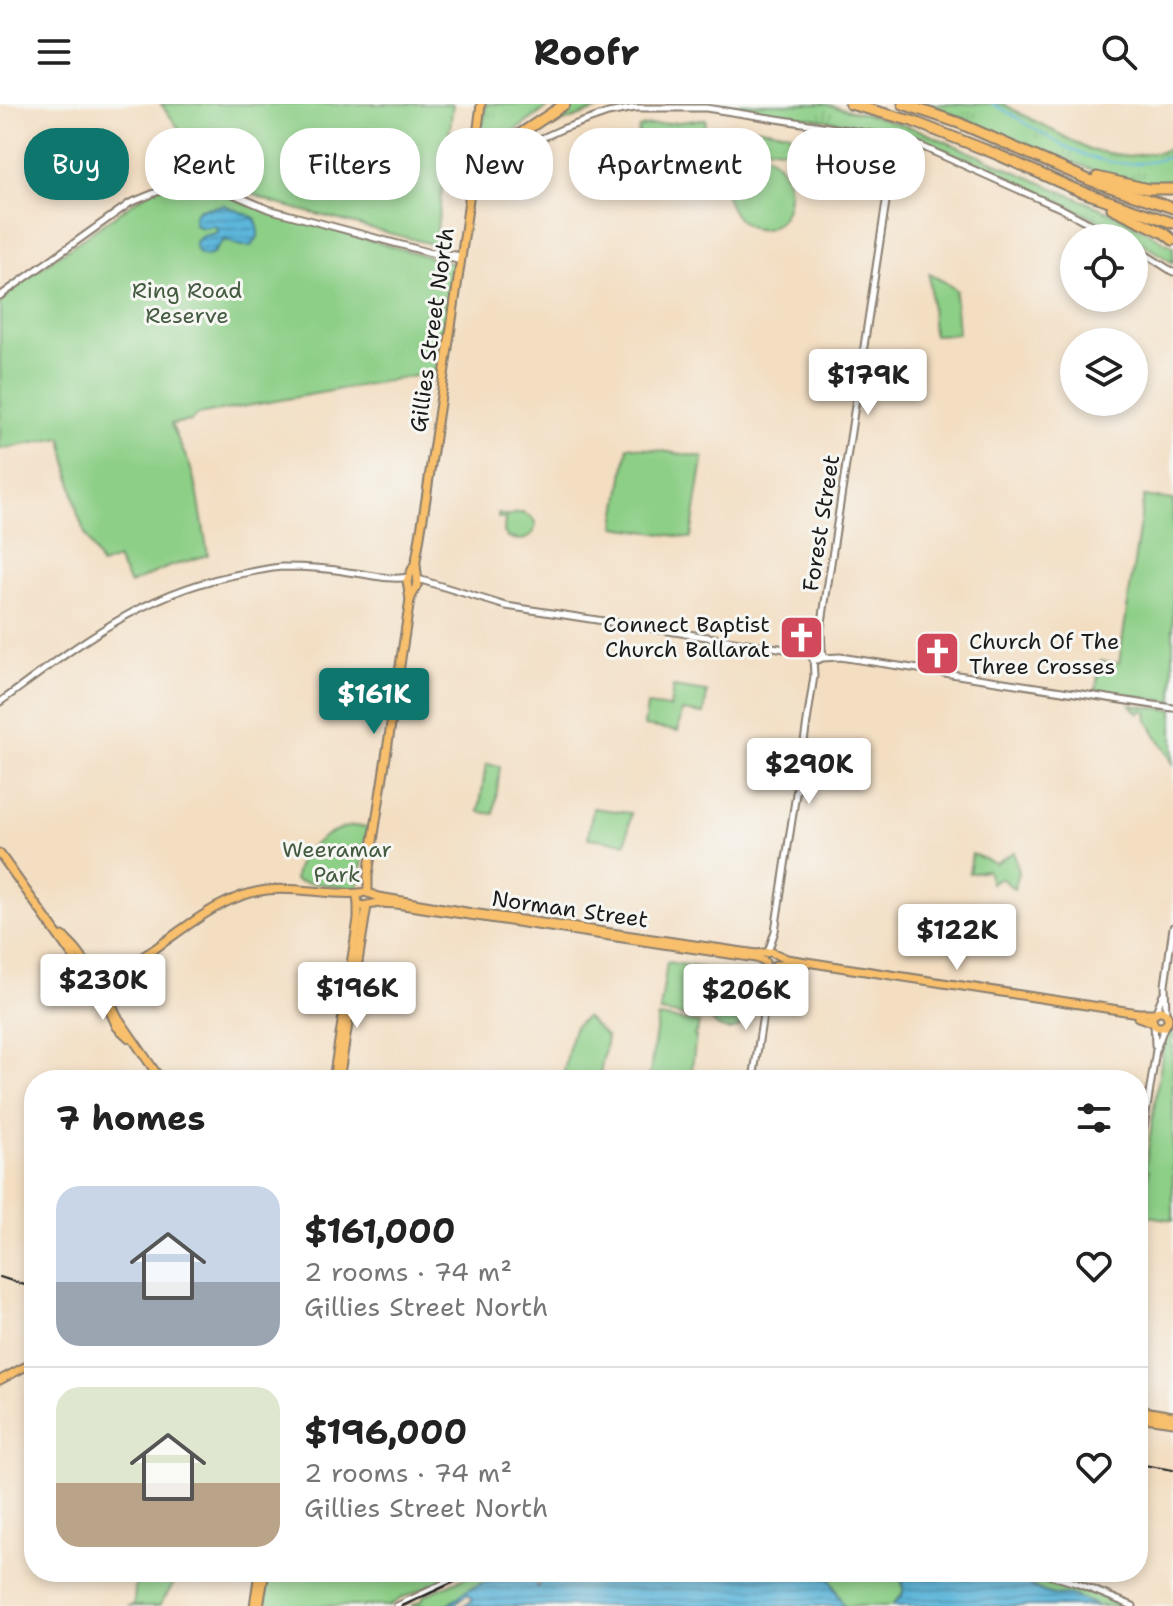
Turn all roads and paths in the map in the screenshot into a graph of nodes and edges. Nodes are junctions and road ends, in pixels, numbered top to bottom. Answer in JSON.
{"nodes":[{"id":1,"x":481,"y":104,"type":"edge"},
{"id":2,"x":565,"y":104,"type":"edge"},
{"id":3,"x":850,"y":104,"type":"edge"},
{"id":4,"x":903,"y":104,"type":"edge"},
{"id":5,"x":478,"y":128,"type":"edge"},
{"id":6,"x":530,"y":128,"type":"edge"},
{"id":7,"x":842,"y":128,"type":"edge"},
{"id":8,"x":553,"y":134,"type":"edge"},
{"id":9,"x":925,"y":148,"type":"edge"},
{"id":10,"x":1048,"y":162,"type":"junction"},
{"id":11,"x":1173,"y":189,"type":"edge"},
{"id":12,"x":1077,"y":190,"type":"junction"},
{"id":13,"x":469,"y":200,"type":"edge"},
{"id":14,"x":886,"y":200,"type":"edge"},
{"id":15,"x":1173,"y":208,"type":"edge"},
{"id":16,"x":1173,"y":223,"type":"edge"},
{"id":17,"x":1090,"y":224,"type":"edge"},
{"id":18,"x":1173,"y":240,"type":"edge"},
{"id":19,"x":1148,"y":256,"type":"edge"},
{"id":20,"x":461,"y":259,"type":"junction"},
{"id":21,"x":1173,"y":272,"type":"edge"},
{"id":22,"x":0,"y":296,"type":"edge"},
{"id":23,"x":413,"y":581,"type":"junction"},
{"id":24,"x":821,"y":630,"type":"junction"},
{"id":25,"x":813,"y":653,"type":"junction"},
{"id":26,"x":822,"y":654,"type":"junction"},
{"id":27,"x":814,"y":676,"type":"junction"},
{"id":28,"x":0,"y":702,"type":"edge"},
{"id":29,"x":1173,"y":708,"type":"edge"},
{"id":30,"x":0,"y":851,"type":"edge"},
{"id":31,"x":364,"y":898,"type":"junction"},
{"id":32,"x":1173,"y":927,"type":"edge"},
{"id":33,"x":73,"y":947,"type":"junction"},
{"id":34,"x":771,"y":959,"type":"junction"},
{"id":35,"x":128,"y":967,"type":"junction"},
{"id":36,"x":106,"y":976,"type":"junction"},
{"id":37,"x":96,"y":980,"type":"junction"},
{"id":38,"x":1165,"y":985,"type":"junction"},
{"id":39,"x":87,"y":988,"type":"junction"},
{"id":40,"x":105,"y":989,"type":"junction"},
{"id":41,"x":97,"y":997,"type":"junction"},
{"id":42,"x":1156,"y":1012,"type":"junction"},
{"id":43,"x":1168,"y":1020,"type":"edge"},
{"id":44,"x":1154,"y":1023,"type":"junction"},
{"id":45,"x":1156,"y":1050,"type":"junction"},
{"id":46,"x":152,"y":1070,"type":"edge"},
{"id":47,"x":152,"y":1070,"type":"edge"},
{"id":48,"x":338,"y":1070,"type":"edge"},
{"id":49,"x":755,"y":1070,"type":"edge"},
{"id":50,"x":1148,"y":1101,"type":"edge"},
{"id":51,"x":24,"y":1367,"type":"edge"},
{"id":52,"x":0,"y":1380,"type":"edge"},
{"id":53,"x":1148,"y":1413,"type":"edge"},
{"id":54,"x":1148,"y":1418,"type":"edge"},
{"id":55,"x":1173,"y":1419,"type":"edge"},
{"id":56,"x":260,"y":1582,"type":"edge"},
{"id":57,"x":446,"y":1582,"type":"edge"},
{"id":58,"x":1073,"y":1582,"type":"edge"},
{"id":59,"x":256,"y":1606,"type":"edge"},
{"id":60,"x":397,"y":1606,"type":"edge"},
{"id":61,"x":1133,"y":1606,"type":"edge"}],
"edges":[{"from":1,"to":5,"type":"main road","name":"Gillies Street North"},
{"from":2,"to":6,"type":"highway"},
{"from":3,"to":12,"type":"highway"},
{"from":4,"to":10,"type":"highway"},
{"from":7,"to":8,"type":"street"},
{"from":9,"to":17,"type":"street"},
{"from":10,"to":11,"type":"highway"},
{"from":10,"to":15,"type":"highway"},
{"from":12,"to":16,"type":"highway"},
{"from":12,"to":18,"type":"highway"},
{"from":13,"to":20,"type":"main road","name":"Gillies Street North"},
{"from":14,"to":24,"type":"street","name":"Forest Street"},
{"from":19,"to":21,"type":"street"},
{"from":20,"to":22,"type":"street"},
{"from":20,"to":23,"type":"main road","name":"Gillies Street North"},
{"from":23,"to":25,"type":"street"},
{"from":23,"to":28,"type":"street"},
{"from":23,"to":31,"type":"main road","name":"Gillies Street North"},
{"from":24,"to":25,"type":"street"},
{"from":24,"to":26,"type":"street"},
{"from":25,"to":26,"type":"street"},
{"from":25,"to":26,"type":"street"},
{"from":25,"to":27,"type":"street"},
{"from":26,"to":27,"type":"street"},
{"from":26,"to":29,"type":"street"},
{"from":27,"to":34,"type":"street"},
{"from":30,"to":33,"type":"main road"},
{"from":30,"to":39,"type":"main road"},
{"from":31,"to":34,"type":"main road","name":"Norman Street"},
{"from":31,"to":35,"type":"main road","name":"Norman Street"},
{"from":31,"to":48,"type":"main road","name":"Gillies Street North"},
{"from":32,"to":38,"type":"street"},
{"from":33,"to":36,"type":"main road"},
{"from":33,"to":37,"type":"main road"},
{"from":34,"to":42,"type":"main road","name":"Norman Street"},
{"from":34,"to":44,"type":"main road","name":"Norman Street"},
{"from":34,"to":49,"type":"street"},
{"from":35,"to":36,"type":"main road","name":"Norman Street"},
{"from":35,"to":40,"type":"main road","name":"Norman Street"},
{"from":36,"to":37,"type":"main road","name":"Norman Street"},
{"from":37,"to":39,"type":"main road"},
{"from":37,"to":40,"type":"main road"},
{"from":38,"to":42,"type":"street"},
{"from":38,"to":43,"type":"street"},
{"from":39,"to":41,"type":"main road"},
{"from":40,"to":41,"type":"main road"},
{"from":40,"to":46,"type":"main road"},
{"from":41,"to":47,"type":"main road"},
{"from":42,"to":43,"type":"main road","name":"Norman Street"},
{"from":42,"to":44,"type":"main road"},
{"from":43,"to":44,"type":"main road","name":"Norman Street"},
{"from":43,"to":45,"type":"street"},
{"from":44,"to":45,"type":"street"},
{"from":45,"to":50,"type":"street"},
{"from":51,"to":52,"type":"main road"},
{"from":53,"to":55,"type":"main road"},
{"from":54,"to":55,"type":"main road"},
{"from":56,"to":59,"type":"main road"},
{"from":57,"to":60,"type":"street"},
{"from":58,"to":61,"type":"street"}]}
